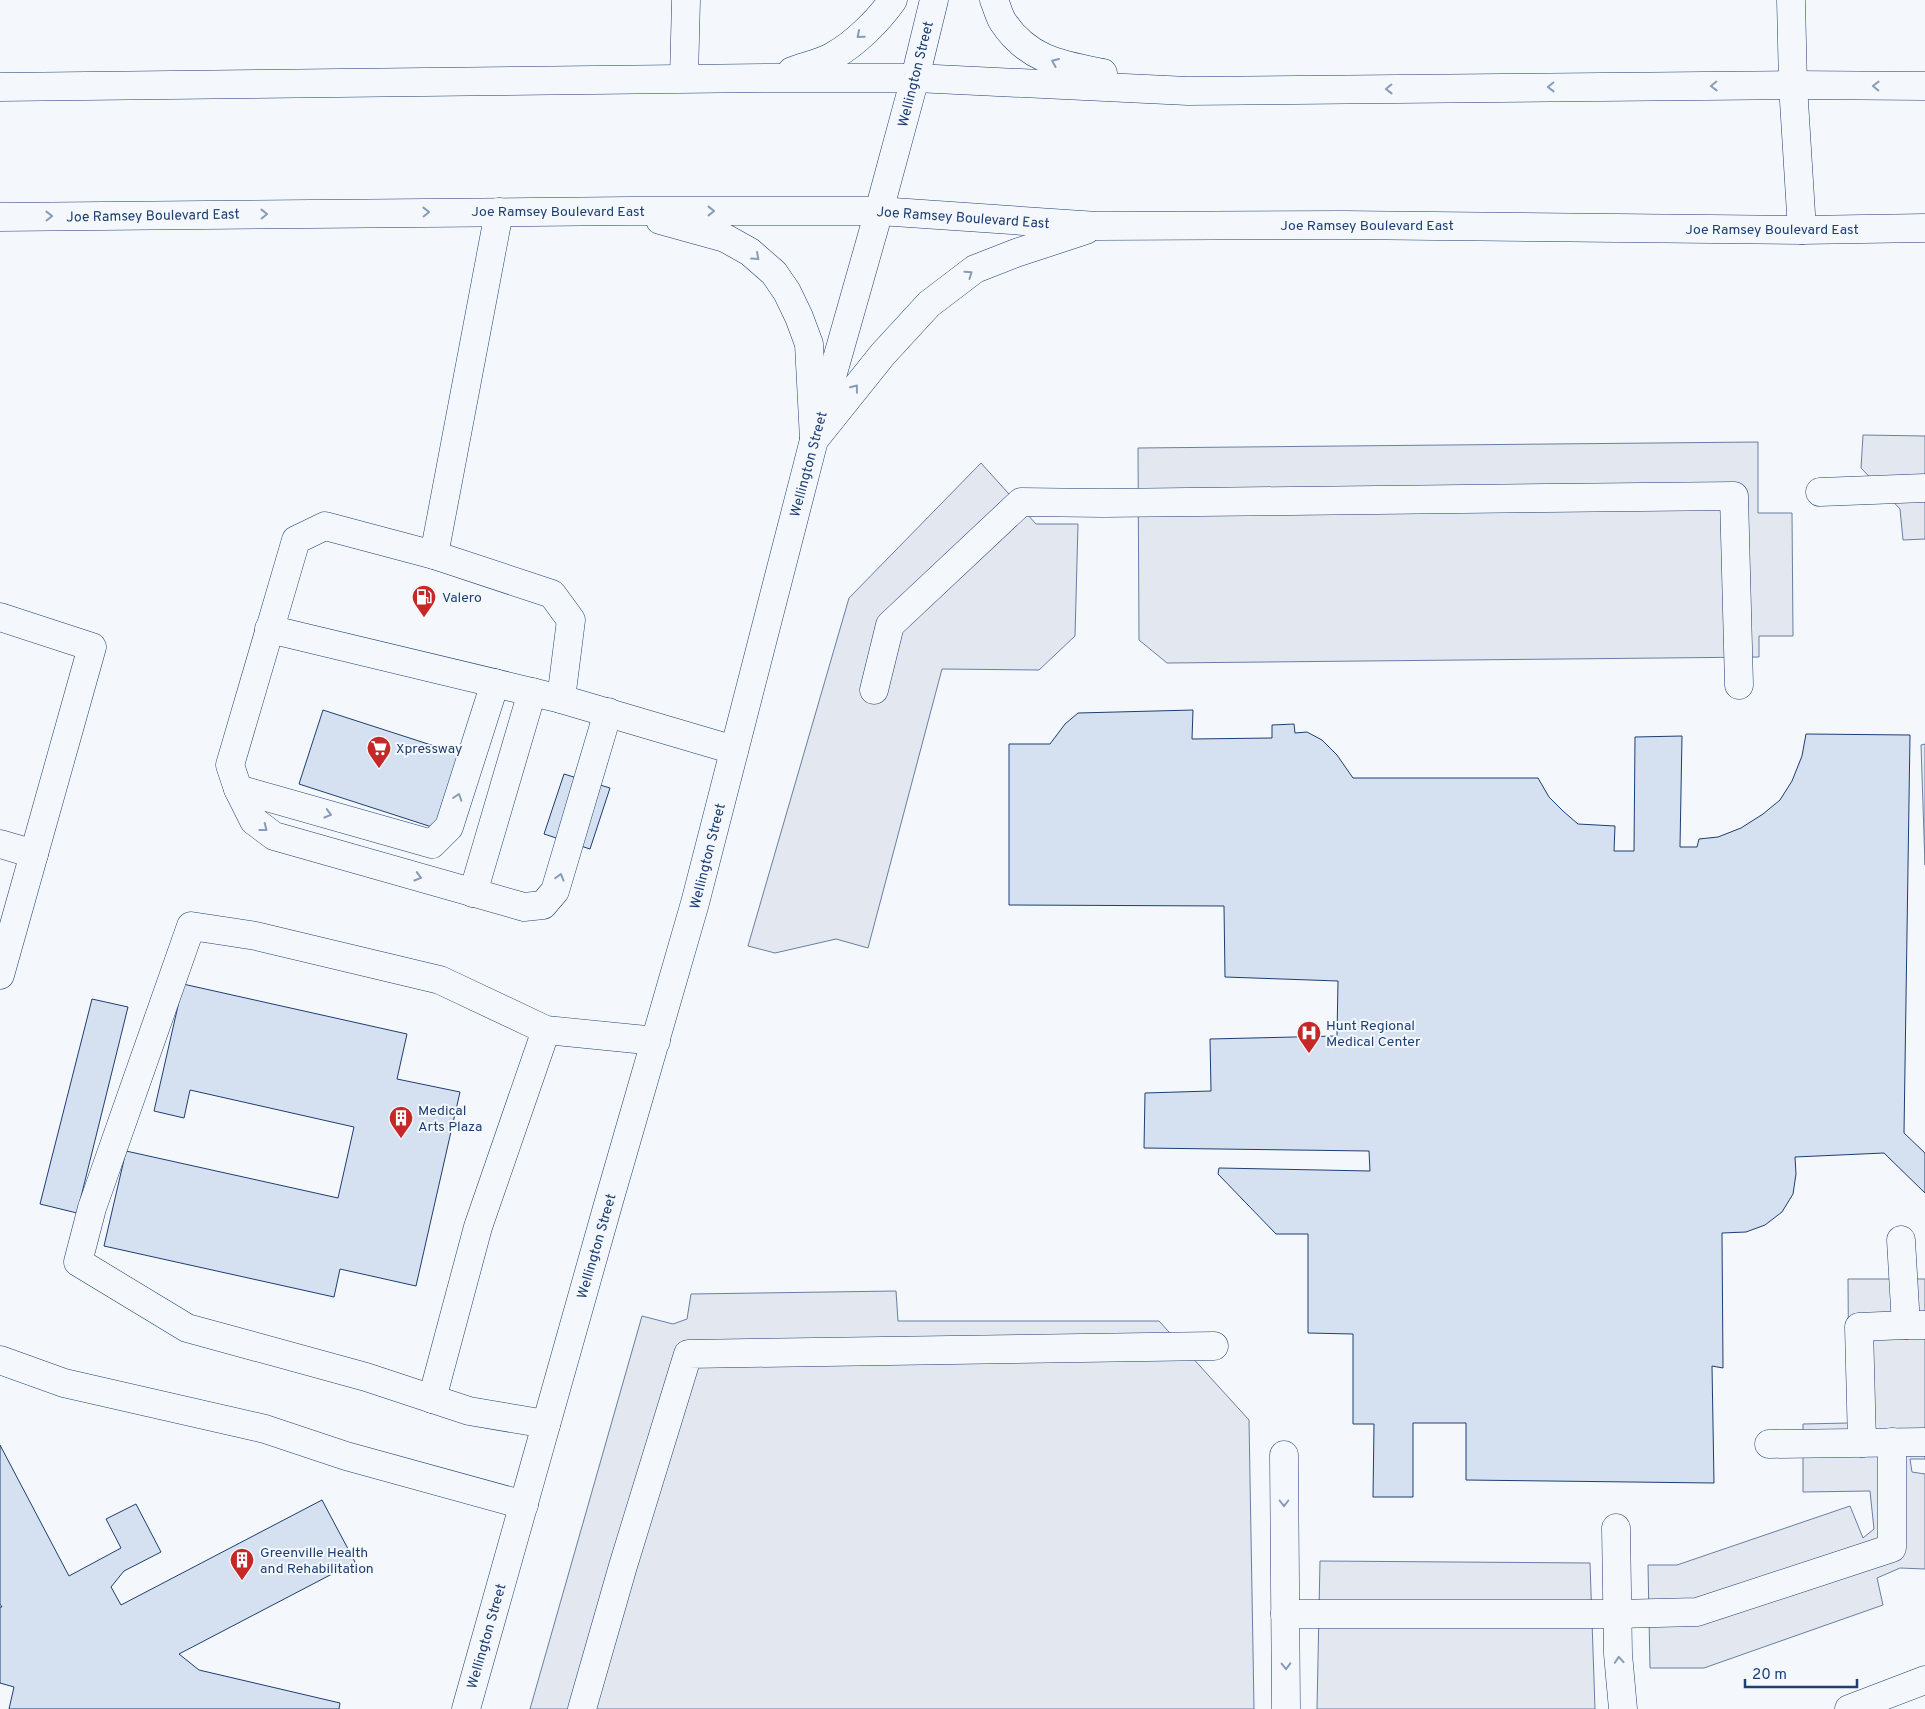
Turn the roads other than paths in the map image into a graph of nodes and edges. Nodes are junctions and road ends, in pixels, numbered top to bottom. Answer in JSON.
{"nodes":[{"id":1,"x":686,"y":0,"type":"edge"},
{"id":2,"x":893,"y":0,"type":"edge"},
{"id":3,"x":934,"y":0,"type":"edge"},
{"id":4,"x":994,"y":0,"type":"edge"},
{"id":5,"x":1791,"y":0,"type":"edge"},
{"id":6,"x":684,"y":78,"type":"junction"},
{"id":7,"x":771,"y":78,"type":"junction"},
{"id":8,"x":915,"y":78,"type":"junction"},
{"id":9,"x":1793,"y":85,"type":"junction"},
{"id":10,"x":1925,"y":86,"type":"edge"},
{"id":11,"x":0,"y":87,"type":"edge"},
{"id":12,"x":1188,"y":91,"type":"junction"},
{"id":13,"x":630,"y":211,"type":"junction"},
{"id":14,"x":879,"y":211,"type":"junction"},
{"id":15,"x":499,"y":212,"type":"junction"},
{"id":16,"x":0,"y":217,"type":"edge"},
{"id":17,"x":1097,"y":226,"type":"junction"},
{"id":18,"x":1925,"y":228,"type":"edge"},
{"id":19,"x":1802,"y":230,"type":"junction"},
{"id":20,"x":814,"y":440,"type":"junction"},
{"id":21,"x":1925,"y":488,"type":"edge"},
{"id":22,"x":1820,"y":492,"type":"dead end"},
{"id":23,"x":434,"y":556,"type":"junction"},
{"id":24,"x":0,"y":618,"type":"edge"},
{"id":25,"x":269,"y":629,"type":"junction"},
{"id":26,"x":495,"y":683,"type":"junction"},
{"id":27,"x":1739,"y":685,"type":"dead end"},
{"id":28,"x":874,"y":690,"type":"dead end"},
{"id":29,"x":532,"y":692,"type":"junction"},
{"id":30,"x":561,"y":699,"type":"junction"},
{"id":31,"x":608,"y":712,"type":"junction"},
{"id":32,"x":734,"y":750,"type":"junction"},
{"id":33,"x":234,"y":777,"type":"junction"},
{"id":34,"x":0,"y":844,"type":"edge"},
{"id":35,"x":34,"y":854,"type":"junction"},
{"id":36,"x":473,"y":892,"type":"junction"},
{"id":37,"x":0,"y":976,"type":"edge"},
{"id":38,"x":546,"y":1030,"type":"junction"},
{"id":39,"x":656,"y":1040,"type":"junction"},
{"id":40,"x":1901,"y":1240,"type":"dead end"},
{"id":41,"x":1916,"y":1325,"type":"edge"},
{"id":42,"x":1214,"y":1346,"type":"dead end"},
{"id":43,"x":0,"y":1360,"type":"edge"},
{"id":44,"x":432,"y":1399,"type":"junction"},
{"id":45,"x":546,"y":1424,"type":"junction"},
{"id":46,"x":1892,"y":1442,"type":"junction"},
{"id":47,"x":1925,"y":1442,"type":"edge"},
{"id":48,"x":1862,"y":1443,"type":"junction"},
{"id":49,"x":1769,"y":1444,"type":"dead end"},
{"id":50,"x":1284,"y":1454,"type":"dead end"},
{"id":51,"x":524,"y":1505,"type":"junction"},
{"id":52,"x":1616,"y":1528,"type":"dead end"},
{"id":53,"x":1285,"y":1614,"type":"junction"},
{"id":54,"x":1617,"y":1614,"type":"junction"},
{"id":55,"x":1925,"y":1680,"type":"edge"},
{"id":56,"x":466,"y":1709,"type":"edge"},
{"id":57,"x":582,"y":1709,"type":"edge"},
{"id":58,"x":1286,"y":1709,"type":"edge"},
{"id":59,"x":1623,"y":1709,"type":"edge"},
{"id":60,"x":1849,"y":1709,"type":"edge"}],
"edges":[{"from":1,"to":6,"type":"main road"},
{"from":2,"to":7,"type":"main road","one_way":true},
{"from":3,"to":8,"type":"main road","name":"Wellington Street"},
{"from":12,"to":4,"type":"main road","one_way":true},
{"from":5,"to":9,"type":"main road"},
{"from":6,"to":7,"type":"main road"},
{"from":6,"to":11,"type":"main road"},
{"from":7,"to":8,"type":"main road"},
{"from":8,"to":12,"type":"main road"},
{"from":8,"to":14,"type":"main road","name":"Wellington Street"},
{"from":10,"to":9,"type":"main road","one_way":true},
{"from":9,"to":12,"type":"main road","one_way":true},
{"from":9,"to":19,"type":"main road"},
{"from":13,"to":14,"type":"main road","name":"Joe Ramsey Boulevard East","one_way":true},
{"from":13,"to":15,"type":"main road","name":"Joe Ramsey Boulevard East"},
{"from":13,"to":20,"type":"main road","one_way":true},
{"from":14,"to":17,"type":"main road","name":"Joe Ramsey Boulevard East"},
{"from":14,"to":20,"type":"main road","name":"Wellington Street"},
{"from":16,"to":15,"type":"main road","name":"Joe Ramsey Boulevard East","one_way":true},
{"from":15,"to":23,"type":"main road"},
{"from":17,"to":19,"type":"main road","name":"Joe Ramsey Boulevard East"},
{"from":20,"to":17,"type":"main road","one_way":true},
{"from":18,"to":19,"type":"main road","name":"Joe Ramsey Boulevard East"},
{"from":20,"to":32,"type":"main road","name":"Wellington Street"},
{"from":21,"to":22,"type":"main road"},
{"from":23,"to":25,"type":"main road"},
{"from":23,"to":30,"type":"main road"},
{"from":24,"to":35,"type":"main road"},
{"from":25,"to":26,"type":"main road"},
{"from":25,"to":33,"type":"main road"},
{"from":26,"to":29,"type":"main road"},
{"from":33,"to":26,"type":"main road","one_way":true},
{"from":27,"to":28,"type":"main road"},
{"from":29,"to":30,"type":"main road"},
{"from":29,"to":36,"type":"main road"},
{"from":30,"to":31,"type":"main road"},
{"from":31,"to":32,"type":"main road"},
{"from":36,"to":31,"type":"main road","one_way":true},
{"from":32,"to":39,"type":"main road","name":"Wellington Street"},
{"from":33,"to":36,"type":"main road","one_way":true},
{"from":34,"to":35,"type":"main road"},
{"from":35,"to":37,"type":"main road"},
{"from":38,"to":39,"type":"main road"},
{"from":38,"to":44,"type":"main road"},
{"from":38,"to":44,"type":"main road"},
{"from":39,"to":45,"type":"main road","name":"Wellington Street"},
{"from":40,"to":41,"type":"main road"},
{"from":41,"to":48,"type":"main road"},
{"from":42,"to":57,"type":"main road"},
{"from":43,"to":51,"type":"main road"},
{"from":44,"to":45,"type":"main road"},
{"from":45,"to":51,"type":"main road","name":"Wellington Street"},
{"from":46,"to":47,"type":"main road"},
{"from":46,"to":48,"type":"main road"},
{"from":46,"to":54,"type":"main road"},
{"from":48,"to":49,"type":"main road"},
{"from":50,"to":53,"type":"main road","one_way":true},
{"from":51,"to":56,"type":"main road","name":"Wellington Street"},
{"from":52,"to":54,"type":"main road"},
{"from":53,"to":54,"type":"main road"},
{"from":53,"to":58,"type":"main road","one_way":true},
{"from":59,"to":54,"type":"main road","one_way":true},
{"from":55,"to":60,"type":"main road"}]}
